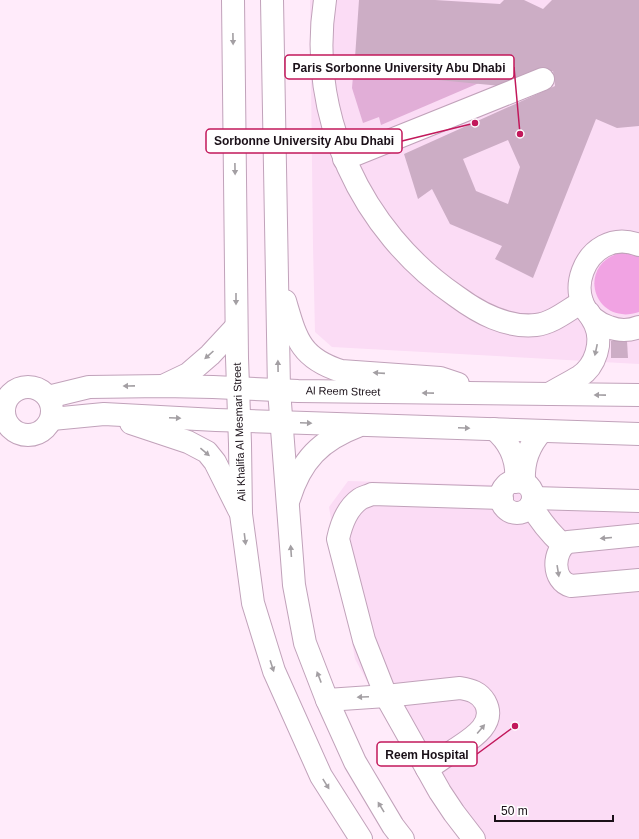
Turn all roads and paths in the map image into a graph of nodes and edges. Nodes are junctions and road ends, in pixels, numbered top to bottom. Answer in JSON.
{"nodes":[{"id":1,"x":233,"y":0,"type":"edge"},
{"id":2,"x":272,"y":0,"type":"edge"},
{"id":3,"x":325,"y":0,"type":"edge"},
{"id":4,"x":543,"y":79,"type":"dead end"},
{"id":5,"x":344,"y":158,"type":"junction"},
{"id":6,"x":639,"y":244,"type":"edge"},
{"id":7,"x":277,"y":271,"type":"junction"},
{"id":8,"x":585,"y":308,"type":"junction"},
{"id":9,"x":236,"y":327,"type":"junction"},
{"id":10,"x":639,"y":327,"type":"edge"},
{"id":11,"x":163,"y":386,"type":"junction"},
{"id":12,"x":238,"y":388,"type":"junction"},
{"id":13,"x":279,"y":390,"type":"junction"},
{"id":14,"x":485,"y":394,"type":"junction"},
{"id":15,"x":549,"y":394,"type":"junction"},
{"id":16,"x":639,"y":395,"type":"edge"},
{"id":17,"x":48,"y":397,"type":"junction"},
{"id":18,"x":3,"y":402,"type":"edge"},
{"id":19,"x":104,"y":414,"type":"junction"},
{"id":20,"x":52,"y":419,"type":"junction"},
{"id":21,"x":239,"y":421,"type":"junction"},
{"id":22,"x":281,"y":422,"type":"junction"},
{"id":23,"x":362,"y":425,"type":"junction"},
{"id":24,"x":5,"y":426,"type":"edge"},
{"id":25,"x":494,"y":429,"type":"junction"},
{"id":26,"x":542,"y":431,"type":"junction"},
{"id":27,"x":639,"y":434,"type":"edge"},
{"id":28,"x":526,"y":492,"type":"junction"},
{"id":29,"x":639,"y":501,"type":"edge"},
{"id":30,"x":288,"y":504,"type":"junction"},
{"id":31,"x":241,"y":514,"type":"junction"},
{"id":32,"x":639,"y":535,"type":"edge"},
{"id":33,"x":563,"y":545,"type":"junction"},
{"id":34,"x":639,"y":580,"type":"edge"},
{"id":35,"x":386,"y":696,"type":"junction"},
{"id":36,"x":327,"y":700,"type":"junction"},
{"id":37,"x":427,"y":769,"type":"junction"},
{"id":38,"x":361,"y":839,"type":"edge"},
{"id":39,"x":403,"y":839,"type":"edge"},
{"id":40,"x":474,"y":839,"type":"edge"}],
"edges":[{"from":1,"to":9,"type":"street","name":"Ali Khalifa Al Mesmari Street","one_way":true},
{"from":2,"to":7,"type":"street"},
{"from":3,"to":5,"type":"street"},
{"from":4,"to":5,"type":"street"},
{"from":5,"to":8,"type":"street"},
{"from":6,"to":8,"type":"street"},
{"from":13,"to":7,"type":"street","one_way":true},
{"from":14,"to":7,"type":"street","one_way":true},
{"from":8,"to":10,"type":"street"},
{"from":8,"to":15,"type":"street","one_way":true},
{"from":9,"to":11,"type":"street","one_way":true},
{"from":9,"to":12,"type":"street","name":"Ali Khalifa Al Mesmari Street"},
{"from":11,"to":12,"type":"street","name":"Al Reem Street"},
{"from":11,"to":17,"type":"street","name":"Al Reem Street","one_way":true},
{"from":12,"to":13,"type":"street","name":"Al Reem Street"},
{"from":12,"to":21,"type":"street","name":"Ali Khalifa Al Mesmari Street"},
{"from":14,"to":13,"type":"street","name":"Al Reem Street","one_way":true},
{"from":13,"to":22,"type":"street"},
{"from":14,"to":15,"type":"street","name":"Al Reem Street"},
{"from":16,"to":15,"type":"street","name":"Al Reem Street","one_way":true},
{"from":17,"to":18,"type":"street"},
{"from":17,"to":20,"type":"street"},
{"from":18,"to":24,"type":"street"},
{"from":19,"to":20,"type":"street"},
{"from":19,"to":21,"type":"street","one_way":true},
{"from":19,"to":31,"type":"street","one_way":true},
{"from":20,"to":24,"type":"street"},
{"from":21,"to":22,"type":"street"},
{"from":21,"to":31,"type":"street","name":"Ali Khalifa Al Mesmari Street"},
{"from":22,"to":23,"type":"street","one_way":true},
{"from":22,"to":30,"type":"street"},
{"from":23,"to":25,"type":"street","one_way":true},
{"from":23,"to":30,"type":"street"},
{"from":25,"to":26,"type":"street"},
{"from":25,"to":28,"type":"street"},
{"from":26,"to":27,"type":"street"},
{"from":26,"to":28,"type":"street"},
{"from":28,"to":29,"type":"street"},
{"from":28,"to":33,"type":"street"},
{"from":28,"to":35,"type":"street"},
{"from":36,"to":30,"type":"street","one_way":true},
{"from":31,"to":38,"type":"street","name":"Ali Khalifa Al Mesmari Street","one_way":true},
{"from":32,"to":33,"type":"street","one_way":true},
{"from":33,"to":34,"type":"street","one_way":true},
{"from":35,"to":36,"type":"street","one_way":true},
{"from":35,"to":37,"type":"street"},
{"from":37,"to":35,"type":"street","one_way":true},
{"from":39,"to":36,"type":"street","one_way":true},
{"from":37,"to":40,"type":"street"}]}
